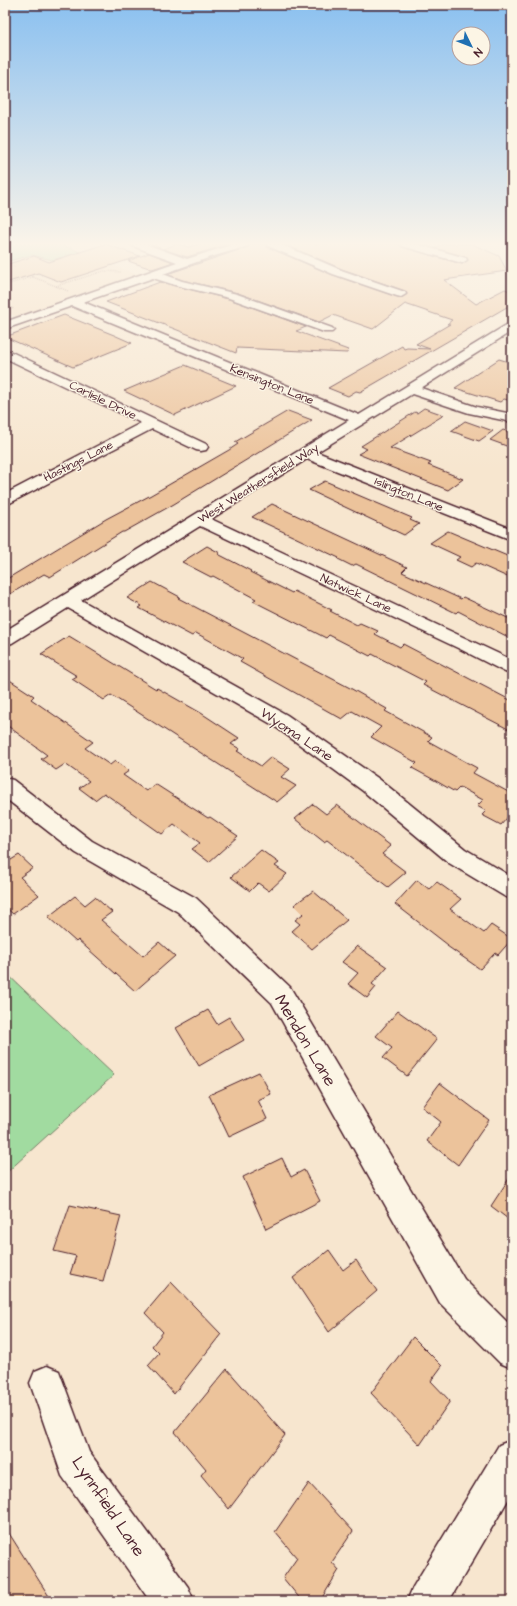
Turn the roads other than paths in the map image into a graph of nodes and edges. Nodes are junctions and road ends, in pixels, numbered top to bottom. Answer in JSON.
{"nodes":[{"id":1,"x":25,"y":319,"type":"edge"},
{"id":2,"x":113,"y":319,"type":"edge"},
{"id":3,"x":297,"y":319,"type":"edge"},
{"id":4,"x":5,"y":326,"type":"edge"},
{"id":5,"x":512,"y":326,"type":"edge"},
{"id":6,"x":328,"y":330,"type":"dead end"},
{"id":7,"x":5,"y":353,"type":"edge"},
{"id":8,"x":411,"y":389,"type":"junction"},
{"id":9,"x":512,"y":418,"type":"edge"},
{"id":10,"x":360,"y":420,"type":"junction"},
{"id":11,"x":152,"y":423,"type":"junction"},
{"id":12,"x":201,"y":447,"type":"dead end"},
{"id":13,"x":306,"y":454,"type":"junction"},
{"id":14,"x":5,"y":500,"type":"edge"},
{"id":15,"x":199,"y":520,"type":"junction"},
{"id":16,"x":512,"y":535,"type":"edge"},
{"id":17,"x":68,"y":600,"type":"junction"},
{"id":18,"x":5,"y":639,"type":"edge"},
{"id":19,"x":512,"y":668,"type":"edge"},
{"id":20,"x":5,"y":786,"type":"edge"},
{"id":21,"x":512,"y":888,"type":"edge"},
{"id":22,"x":512,"y":1351,"type":"edge"},
{"id":23,"x":47,"y":1383,"type":"dead end"},
{"id":24,"x":512,"y":1458,"type":"edge"},
{"id":25,"x":174,"y":1601,"type":"edge"},
{"id":26,"x":427,"y":1601,"type":"edge"}],
"edges":[{"from":1,"to":4,"type":"street"},
{"from":2,"to":10,"type":"street","name":"Kensington Lane"},
{"from":3,"to":6,"type":"street"},
{"from":5,"to":8,"type":"street","name":"West Weathersfield Way"},
{"from":7,"to":11,"type":"street","name":"Carlisle Drive"},
{"from":8,"to":9,"type":"street"},
{"from":8,"to":10,"type":"street","name":"West Weathersfield Way"},
{"from":10,"to":13,"type":"street","name":"West Weathersfield Way"},
{"from":11,"to":12,"type":"street","name":"Carlisle Drive"},
{"from":11,"to":14,"type":"street","name":"Hastings Lane"},
{"from":13,"to":15,"type":"street","name":"West Weathersfield Way"},
{"from":13,"to":16,"type":"street","name":"Islington Lane"},
{"from":15,"to":17,"type":"street","name":"West Weathersfield Way"},
{"from":15,"to":19,"type":"street","name":"Natwick Lane"},
{"from":17,"to":18,"type":"street","name":"West Weathersfield Way"},
{"from":17,"to":21,"type":"street","name":"Wyoma Lane"},
{"from":20,"to":22,"type":"street","name":"Mendon Lane"},
{"from":23,"to":25,"type":"street","name":"Lynnfield Lane"},
{"from":24,"to":26,"type":"street"}]}
